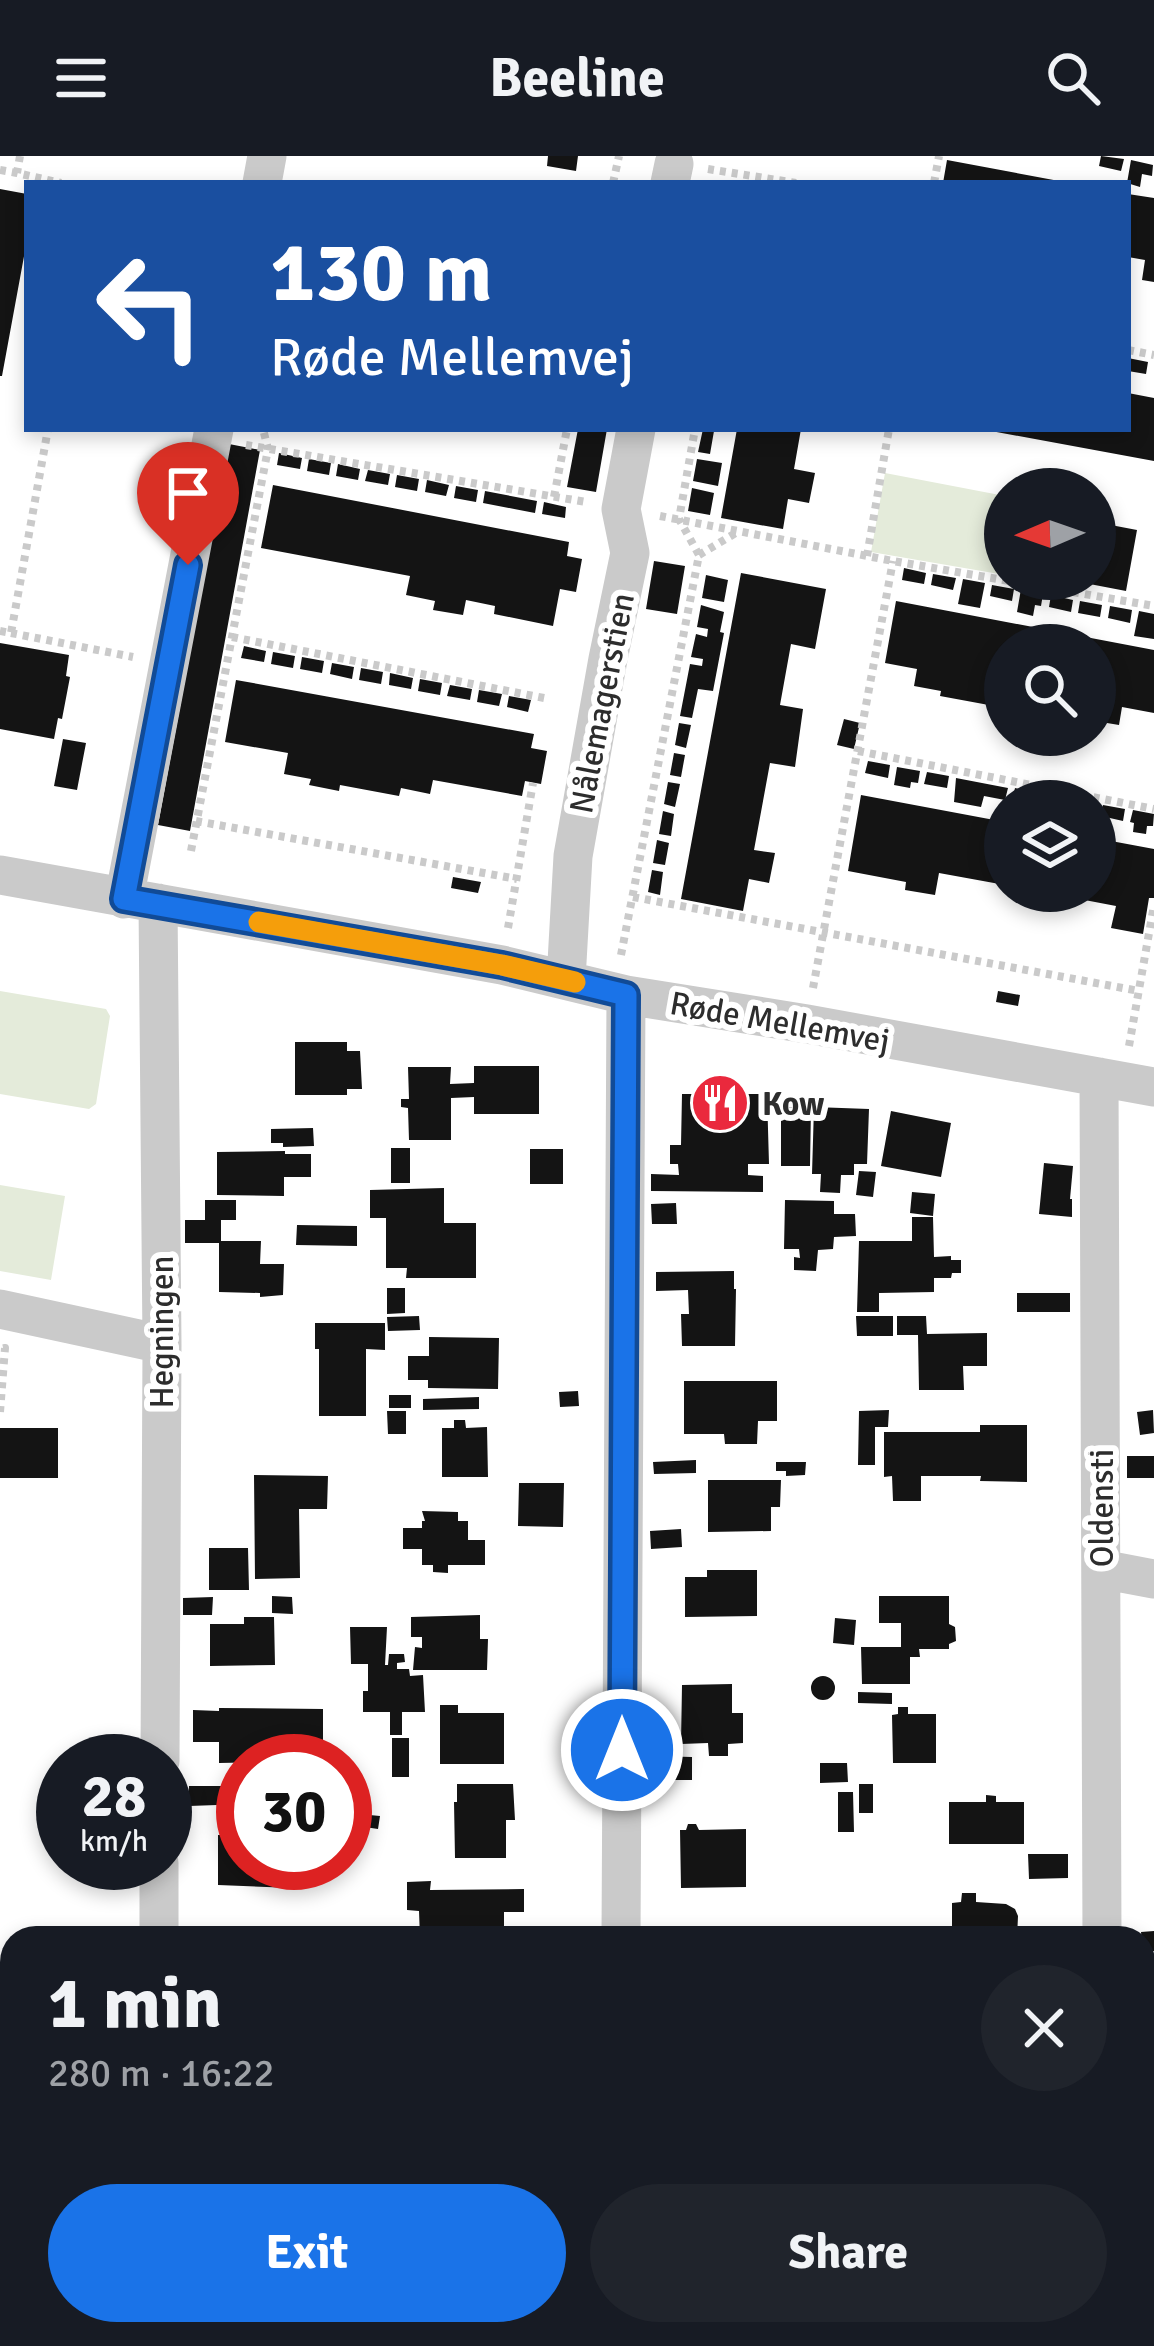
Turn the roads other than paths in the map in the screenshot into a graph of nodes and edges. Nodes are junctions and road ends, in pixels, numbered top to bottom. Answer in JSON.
{"nodes":[{"id":1,"x":634,"y":432,"type":"edge"},
{"id":2,"x":213,"y":435,"type":"edge"},
{"id":3,"x":0,"y":875,"type":"edge"},
{"id":4,"x":141,"y":901,"type":"junction"},
{"id":5,"x":566,"y":980,"type":"junction"},
{"id":6,"x":620,"y":994,"type":"junction"},
{"id":7,"x":1125,"y":1082,"type":"edge"},
{"id":8,"x":0,"y":1310,"type":"edge"},
{"id":9,"x":162,"y":1344,"type":"junction"},
{"id":10,"x":1101,"y":1569,"type":"junction"},
{"id":11,"x":1154,"y":1579,"type":"edge"},
{"id":12,"x":160,"y":1734,"type":"edge"},
{"id":13,"x":159,"y":1890,"type":"edge"},
{"id":14,"x":159,"y":1926,"type":"edge"},
{"id":15,"x":621,"y":1926,"type":"edge"},
{"id":16,"x":1102,"y":1926,"type":"edge"}],
"edges":[{"from":1,"to":5,"type":"street","name":"Nålemagerstien"},
{"from":2,"to":4,"type":"street"},
{"from":3,"to":4,"type":"street","name":"Røde Mellemvej"},
{"from":4,"to":5,"type":"street","name":"Røde Mellemvej"},
{"from":4,"to":9,"type":"street","name":"Hegningen"},
{"from":5,"to":6,"type":"street","name":"Røde Mellemvej"},
{"from":6,"to":7,"type":"street","name":"Røde Mellemvej"},
{"from":6,"to":15,"type":"street"},
{"from":7,"to":10,"type":"street","name":"Oldensti"},
{"from":8,"to":9,"type":"street"},
{"from":9,"to":12,"type":"street","name":"Hegningen"},
{"from":10,"to":11,"type":"street"},
{"from":10,"to":16,"type":"street","name":"Oldensti"},
{"from":13,"to":14,"type":"street"}]}
